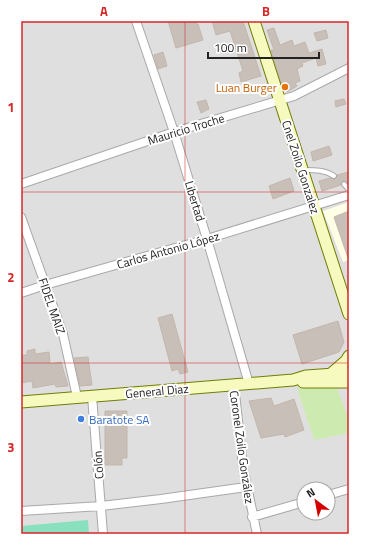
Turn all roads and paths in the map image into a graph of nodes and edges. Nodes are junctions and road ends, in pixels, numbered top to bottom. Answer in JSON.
{"nodes":[{"id":1,"x":136,"y":21,"type":"edge"},
{"id":2,"x":254,"y":21,"type":"edge"},
{"id":3,"x":349,"y":68,"type":"edge"},
{"id":4,"x":280,"y":100,"type":"junction"},
{"id":5,"x":174,"y":132,"type":"junction"},
{"id":6,"x":302,"y":170,"type":"junction"},
{"id":7,"x":334,"y":176,"type":"dead end"},
{"id":8,"x":21,"y":184,"type":"edge"},
{"id":9,"x":344,"y":184,"type":"dead end"},
{"id":10,"x":349,"y":190,"type":"edge"},
{"id":11,"x":349,"y":195,"type":"edge"},
{"id":12,"x":314,"y":206,"type":"junction"},
{"id":13,"x":21,"y":217,"type":"edge"},
{"id":14,"x":207,"y":239,"type":"junction"},
{"id":15,"x":45,"y":285,"type":"junction"},
{"id":16,"x":21,"y":293,"type":"edge"},
{"id":17,"x":349,"y":314,"type":"edge"},
{"id":18,"x":349,"y":356,"type":"edge"},
{"id":19,"x":349,"y":373,"type":"edge"},
{"id":20,"x":332,"y":374,"type":"junction"},
{"id":21,"x":293,"y":380,"type":"junction"},
{"id":22,"x":349,"y":382,"type":"edge"},
{"id":23,"x":234,"y":384,"type":"junction"},
{"id":24,"x":249,"y":384,"type":"junction"},
{"id":25,"x":92,"y":396,"type":"junction"},
{"id":26,"x":77,"y":397,"type":"junction"},
{"id":27,"x":21,"y":402,"type":"edge"},
{"id":28,"x":246,"y":486,"type":"junction"},
{"id":29,"x":349,"y":490,"type":"edge"},
{"id":30,"x":336,"y":494,"type":"edge"},
{"id":31,"x":296,"y":504,"type":"edge"},
{"id":32,"x":101,"y":506,"type":"junction"},
{"id":33,"x":21,"y":511,"type":"edge"},
{"id":34,"x":252,"y":517,"type":"junction"},
{"id":35,"x":103,"y":534,"type":"edge"},
{"id":36,"x":256,"y":534,"type":"edge"}],
"edges":[{"from":1,"to":5,"type":"street","name":"Libertad"},
{"from":2,"to":4,"type":"main road","name":"Cnel Zoilo Gonzalez"},
{"from":3,"to":4,"type":"street","name":"Mauricio Troche"},
{"from":4,"to":5,"type":"street","name":"Mauricio Troche"},
{"from":4,"to":6,"type":"main road","name":"Cnel Zoilo Gonzalez"},
{"from":5,"to":8,"type":"street","name":"Mauricio Troche"},
{"from":5,"to":14,"type":"street","name":"Libertad"},
{"from":6,"to":7,"type":"lane"},
{"from":6,"to":12,"type":"main road","name":"Cnel Zoilo Gonzalez"},
{"from":9,"to":10,"type":"lane"},
{"from":11,"to":12,"type":"street","name":"Carlos Antonio López"},
{"from":12,"to":14,"type":"street","name":"Carlos Antonio López"},
{"from":12,"to":17,"type":"main road","name":"Cnel Zoilo Gonzalez"},
{"from":13,"to":15,"type":"street","name":"FIDEL MAIZ"},
{"from":14,"to":15,"type":"street","name":"Carlos Antonio López"},
{"from":14,"to":24,"type":"street","name":"Libertad"},
{"from":15,"to":16,"type":"street","name":"Carlos Antonio López"},
{"from":15,"to":26,"type":"street","name":"FIDEL MAIZ"},
{"from":18,"to":20,"type":"main road"},
{"from":19,"to":20,"type":"main road"},
{"from":20,"to":21,"type":"main road"},
{"from":21,"to":22,"type":"main road"},
{"from":21,"to":24,"type":"main road","name":"General Diaz"},
{"from":23,"to":24,"type":"main road","name":"General Diaz"},
{"from":23,"to":25,"type":"main road","name":"General Diaz"},
{"from":23,"to":28,"type":"street","name":"Coronel Zoilo González"},
{"from":25,"to":26,"type":"main road","name":"General Diaz"},
{"from":25,"to":32,"type":"street","name":"Colón"},
{"from":26,"to":27,"type":"main road","name":"General Diaz"},
{"from":28,"to":32,"type":"street"},
{"from":28,"to":34,"type":"street","name":"Coronel Zoilo González"},
{"from":29,"to":30,"type":"street"},
{"from":31,"to":34,"type":"street"},
{"from":32,"to":33,"type":"street"},
{"from":32,"to":35,"type":"street","name":"Colón"},
{"from":34,"to":36,"type":"street","name":"Coronel Zoilo González"}]}
